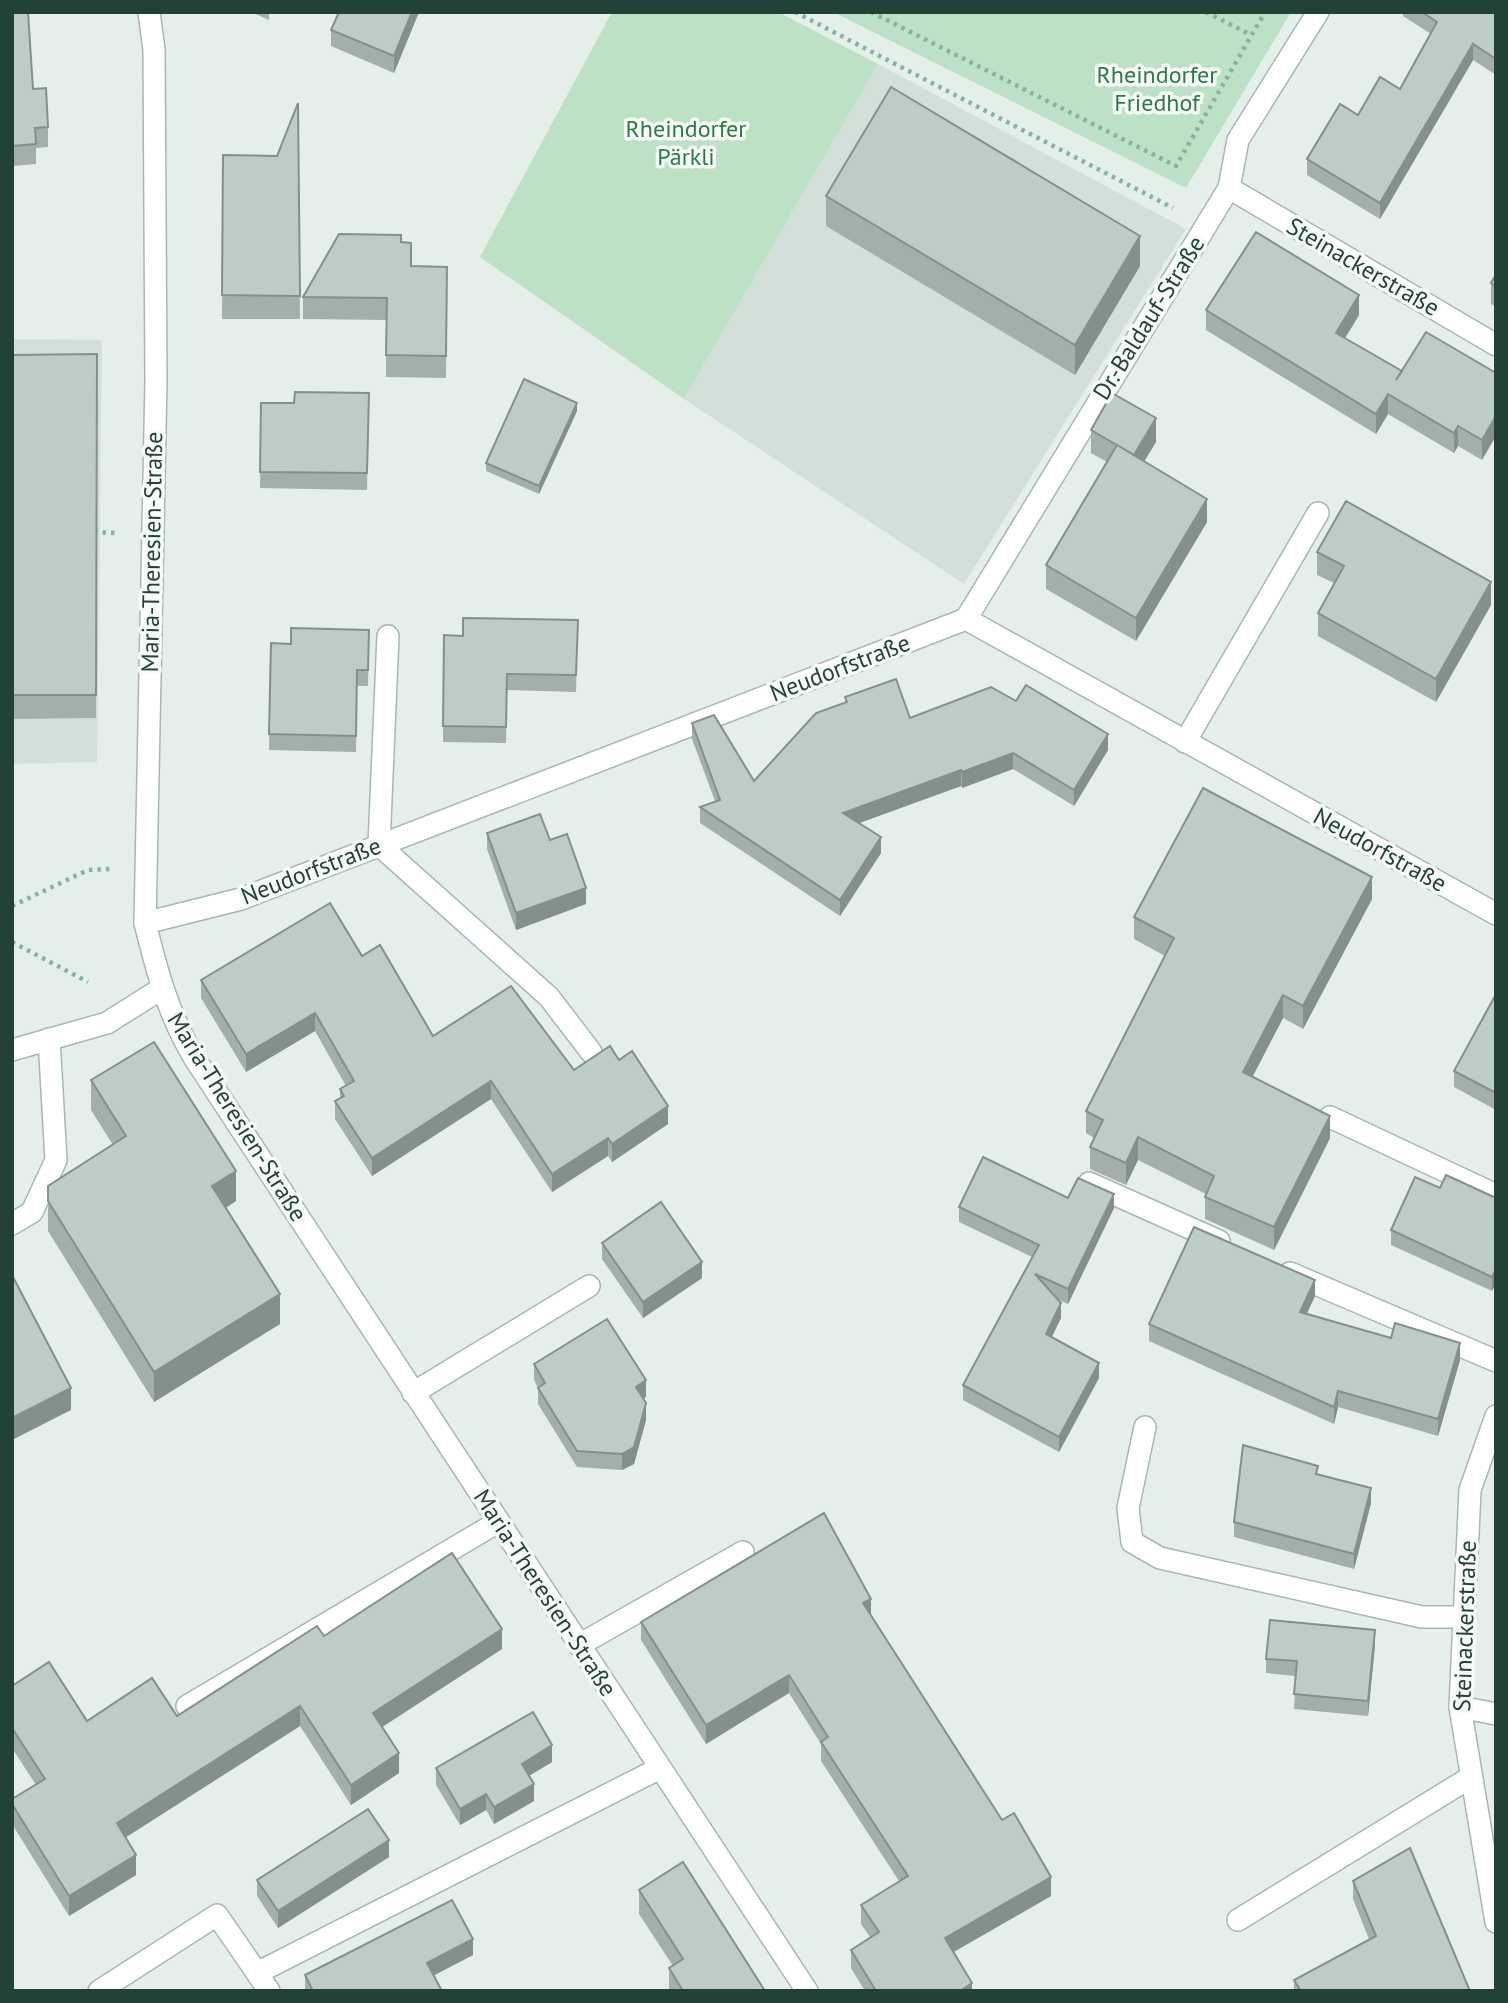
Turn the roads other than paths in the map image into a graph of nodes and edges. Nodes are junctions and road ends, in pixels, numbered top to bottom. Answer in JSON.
{"nodes":[{"id":1,"x":149,"y":12,"type":"edge"},
{"id":2,"x":1318,"y":12,"type":"edge"},
{"id":3,"x":1229,"y":188,"type":"junction"},
{"id":4,"x":1496,"y":345,"type":"edge"},
{"id":5,"x":1318,"y":513,"type":"dead end"},
{"id":6,"x":966,"y":619,"type":"junction"},
{"id":7,"x":388,"y":636,"type":"dead end"},
{"id":8,"x":1185,"y":742,"type":"junction"},
{"id":9,"x":379,"y":845,"type":"junction"},
{"id":10,"x":1496,"y":914,"type":"edge"},
{"id":11,"x":145,"y":923,"type":"junction"},
{"id":12,"x":161,"y":989,"type":"junction"},
{"id":13,"x":48,"y":1039,"type":"junction"},
{"id":14,"x":12,"y":1050,"type":"edge"},
{"id":15,"x":591,"y":1052,"type":"dead end"},
{"id":16,"x":1330,"y":1117,"type":"edge"},
{"id":17,"x":1084,"y":1181,"type":"edge"},
{"id":18,"x":1496,"y":1195,"type":"edge"},
{"id":19,"x":12,"y":1224,"type":"edge"},
{"id":20,"x":1237,"y":1249,"type":"edge"},
{"id":21,"x":1275,"y":1266,"type":"edge"},
{"id":22,"x":589,"y":1286,"type":"dead end"},
{"id":23,"x":1496,"y":1361,"type":"edge"},
{"id":24,"x":413,"y":1393,"type":"junction"},
{"id":25,"x":1496,"y":1416,"type":"edge"},
{"id":26,"x":1145,"y":1427,"type":"dead end"},
{"id":27,"x":498,"y":1521,"type":"junction"},
{"id":28,"x":743,"y":1552,"type":"dead end"},
{"id":29,"x":1464,"y":1617,"type":"junction"},
{"id":30,"x":579,"y":1644,"type":"junction"},
{"id":31,"x":187,"y":1706,"type":"edge"},
{"id":32,"x":1460,"y":1707,"type":"junction"},
{"id":33,"x":1496,"y":1714,"type":"edge"},
{"id":34,"x":660,"y":1768,"type":"junction"},
{"id":35,"x":1471,"y":1777,"type":"junction"},
{"id":36,"x":1238,"y":1920,"type":"dead end"},
{"id":37,"x":1496,"y":1922,"type":"edge"},
{"id":38,"x":263,"y":1982,"type":"edge"},
{"id":39,"x":99,"y":1991,"type":"edge"},
{"id":40,"x":807,"y":1991,"type":"edge"}],
"edges":[{"from":1,"to":11,"type":"street","name":"Maria-Theresien-Straße"},
{"from":2,"to":3,"type":"street","name":"Dr.-Baldauf-Straße"},
{"from":3,"to":4,"type":"street","name":"Steinackerstraße"},
{"from":3,"to":6,"type":"street","name":"Dr.-Baldauf-Straße"},
{"from":5,"to":8,"type":"street"},
{"from":6,"to":8,"type":"street","name":"Neudorfstraße"},
{"from":6,"to":9,"type":"street","name":"Neudorfstraße"},
{"from":7,"to":9,"type":"street"},
{"from":8,"to":10,"type":"street","name":"Neudorfstraße"},
{"from":9,"to":11,"type":"street","name":"Neudorfstraße"},
{"from":9,"to":15,"type":"street"},
{"from":11,"to":12,"type":"street","name":"Maria-Theresien-Straße"},
{"from":12,"to":13,"type":"street"},
{"from":12,"to":24,"type":"street","name":"Maria-Theresien-Straße"},
{"from":13,"to":14,"type":"street"},
{"from":13,"to":19,"type":"street"},
{"from":16,"to":18,"type":"street"},
{"from":17,"to":20,"type":"street"},
{"from":21,"to":23,"type":"street"},
{"from":22,"to":24,"type":"street"},
{"from":24,"to":27,"type":"street","name":"Maria-Theresien-Straße"},
{"from":25,"to":29,"type":"street","name":"Steinackerstraße"},
{"from":26,"to":29,"type":"street"},
{"from":27,"to":30,"type":"street","name":"Maria-Theresien-Straße"},
{"from":27,"to":31,"type":"street"},
{"from":28,"to":30,"type":"street"},
{"from":29,"to":32,"type":"street","name":"Steinackerstraße"},
{"from":30,"to":34,"type":"street","name":"Maria-Theresien-Straße"},
{"from":32,"to":33,"type":"street"},
{"from":32,"to":35,"type":"street","name":"Steinackerstraße"},
{"from":34,"to":38,"type":"street"},
{"from":34,"to":40,"type":"street","name":"Maria-Theresien-Straße"},
{"from":35,"to":36,"type":"street"},
{"from":35,"to":37,"type":"street","name":"Steinackerstraße"},
{"from":38,"to":39,"type":"street"}]}
